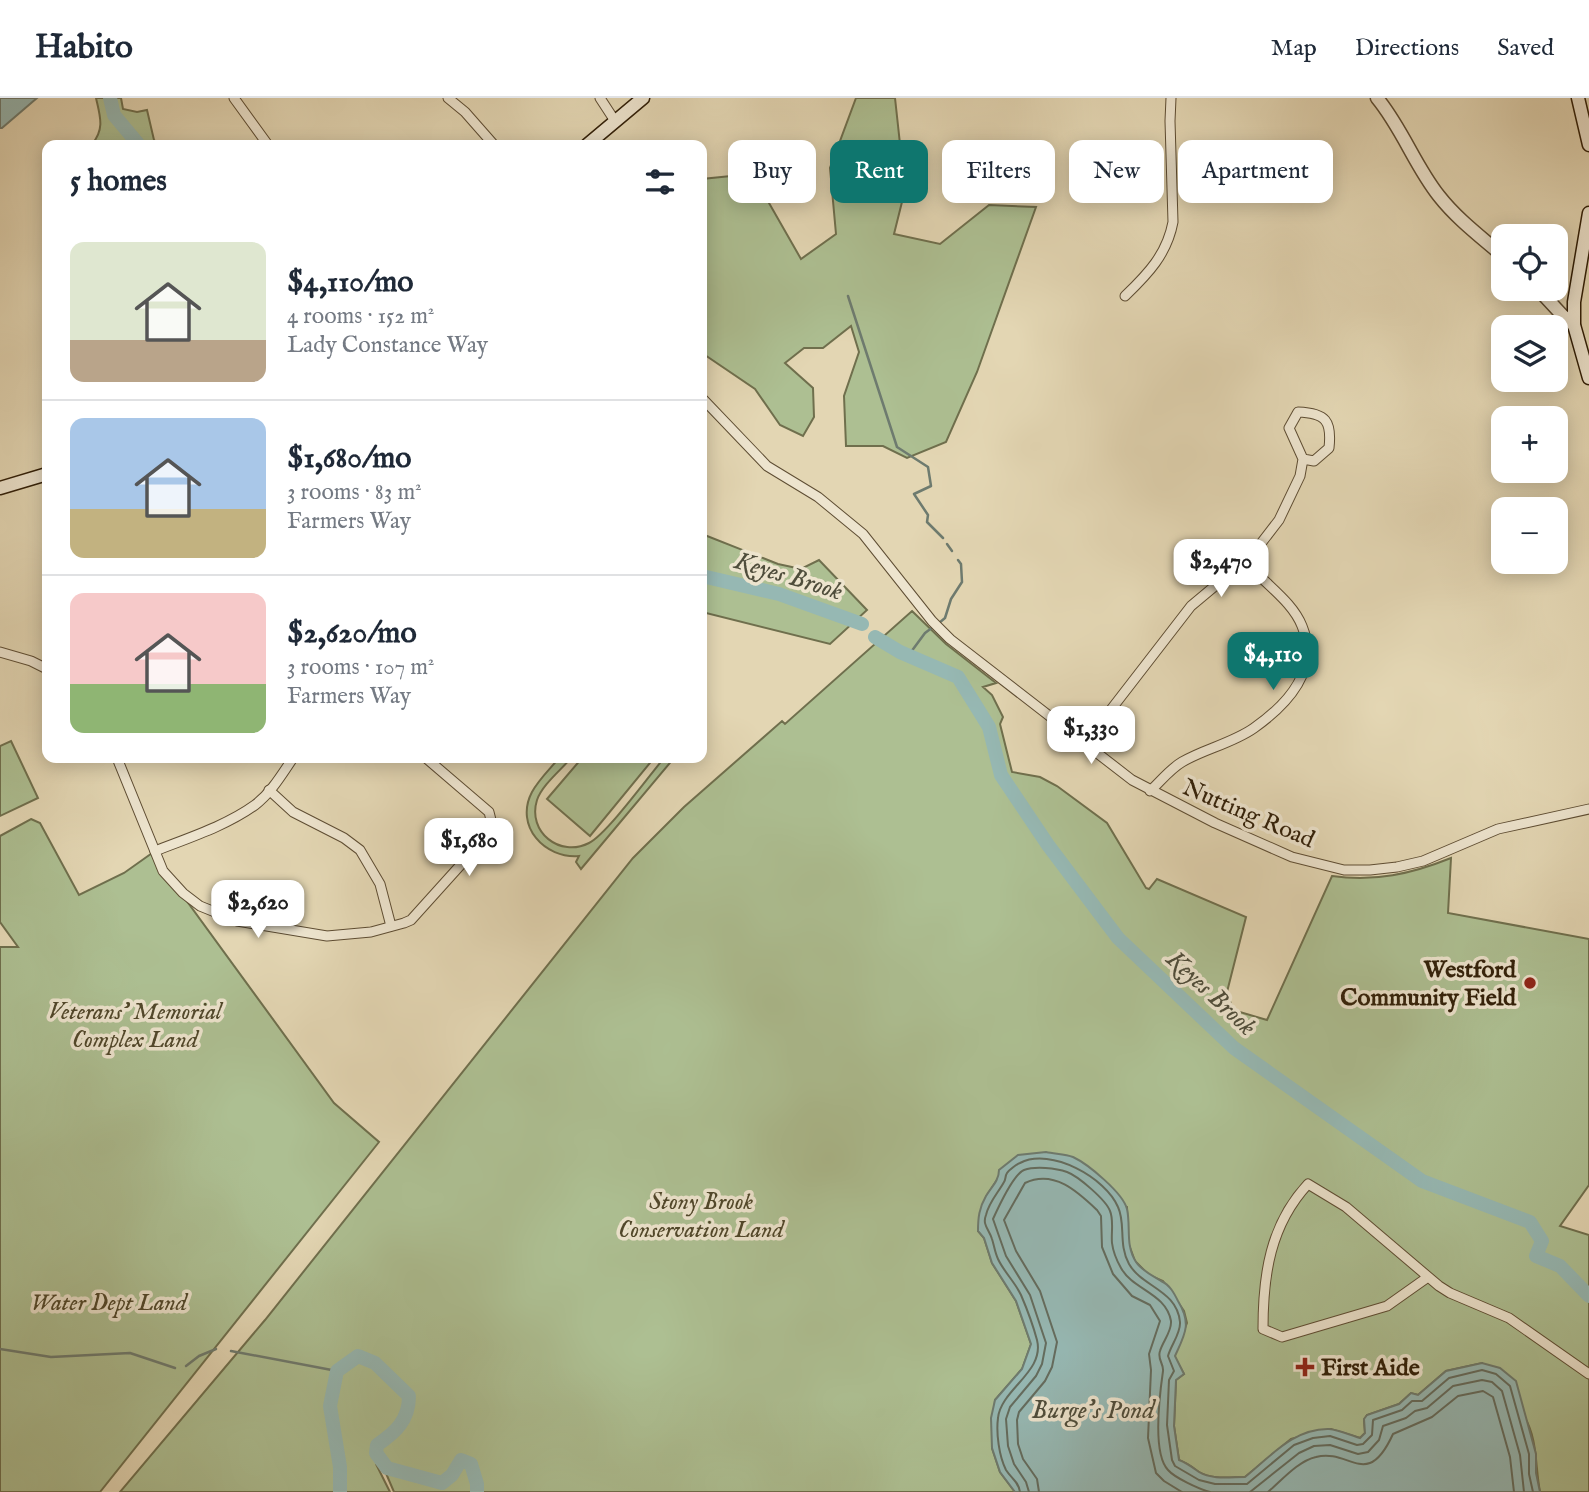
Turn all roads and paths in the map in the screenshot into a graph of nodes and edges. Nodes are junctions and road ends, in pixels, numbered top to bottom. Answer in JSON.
{"nodes":[{"id":1,"x":234,"y":98,"type":"edge"},
{"id":2,"x":448,"y":98,"type":"edge"},
{"id":3,"x":600,"y":98,"type":"edge"},
{"id":4,"x":643,"y":98,"type":"edge"},
{"id":5,"x":1171,"y":98,"type":"edge"},
{"id":6,"x":1377,"y":98,"type":"edge"},
{"id":7,"x":1578,"y":98,"type":"edge"},
{"id":8,"x":615,"y":121,"type":"junction"},
{"id":9,"x":264,"y":140,"type":"edge"},
{"id":10,"x":490,"y":140,"type":"edge"},
{"id":11,"x":593,"y":140,"type":"edge"},
{"id":12,"x":1589,"y":145,"type":"edge"},
{"id":13,"x":1589,"y":213,"type":"edge"},
{"id":14,"x":1491,"y":245,"type":"edge"},
{"id":15,"x":1125,"y":296,"type":"dead end"},
{"id":16,"x":1549,"y":301,"type":"edge"},
{"id":17,"x":1574,"y":325,"type":"junction"},
{"id":18,"x":1589,"y":378,"type":"edge"},
{"id":19,"x":707,"y":403,"type":"edge"},
{"id":20,"x":1303,"y":459,"type":"junction"},
{"id":21,"x":42,"y":475,"type":"edge"},
{"id":22,"x":0,"y":488,"type":"edge"},
{"id":23,"x":1252,"y":555,"type":"junction"},
{"id":24,"x":0,"y":652,"type":"edge"},
{"id":25,"x":42,"y":666,"type":"edge"},
{"id":26,"x":1080,"y":738,"type":"junction"},
{"id":27,"x":119,"y":763,"type":"edge"},
{"id":28,"x":289,"y":763,"type":"edge"},
{"id":29,"x":432,"y":763,"type":"edge"},
{"id":30,"x":270,"y":790,"type":"junction"},
{"id":31,"x":1150,"y":791,"type":"junction"},
{"id":32,"x":1589,"y":809,"type":"edge"},
{"id":33,"x":155,"y":850,"type":"junction"},
{"id":34,"x":391,"y":926,"type":"junction"},
{"id":35,"x":1428,"y":1277,"type":"junction"},
{"id":36,"x":1589,"y":1374,"type":"edge"}],
"edges":[{"from":1,"to":9,"type":"street"},
{"from":2,"to":10,"type":"street"},
{"from":3,"to":8,"type":"street"},
{"from":4,"to":8,"type":"main road"},
{"from":5,"to":15,"type":"street"},
{"from":6,"to":14,"type":"main road"},
{"from":7,"to":12,"type":"main road"},
{"from":8,"to":11,"type":"main road"},
{"from":13,"to":17,"type":"main road"},
{"from":16,"to":17,"type":"main road"},
{"from":17,"to":18,"type":"main road"},
{"from":19,"to":26,"type":"street","name":"Nutting Road"},
{"from":20,"to":20,"type":"street"},
{"from":20,"to":23,"type":"street"},
{"from":21,"to":22,"type":"main road"},
{"from":23,"to":26,"type":"street"},
{"from":23,"to":31,"type":"street"},
{"from":24,"to":25,"type":"street"},
{"from":26,"to":31,"type":"street","name":"Nutting Road"},
{"from":27,"to":33,"type":"street"},
{"from":28,"to":30,"type":"street"},
{"from":29,"to":34,"type":"street"},
{"from":30,"to":33,"type":"street"},
{"from":30,"to":34,"type":"street"},
{"from":31,"to":32,"type":"street","name":"Nutting Road"},
{"from":33,"to":34,"type":"street"},
{"from":35,"to":35,"type":"street"},
{"from":35,"to":36,"type":"street"}]}
